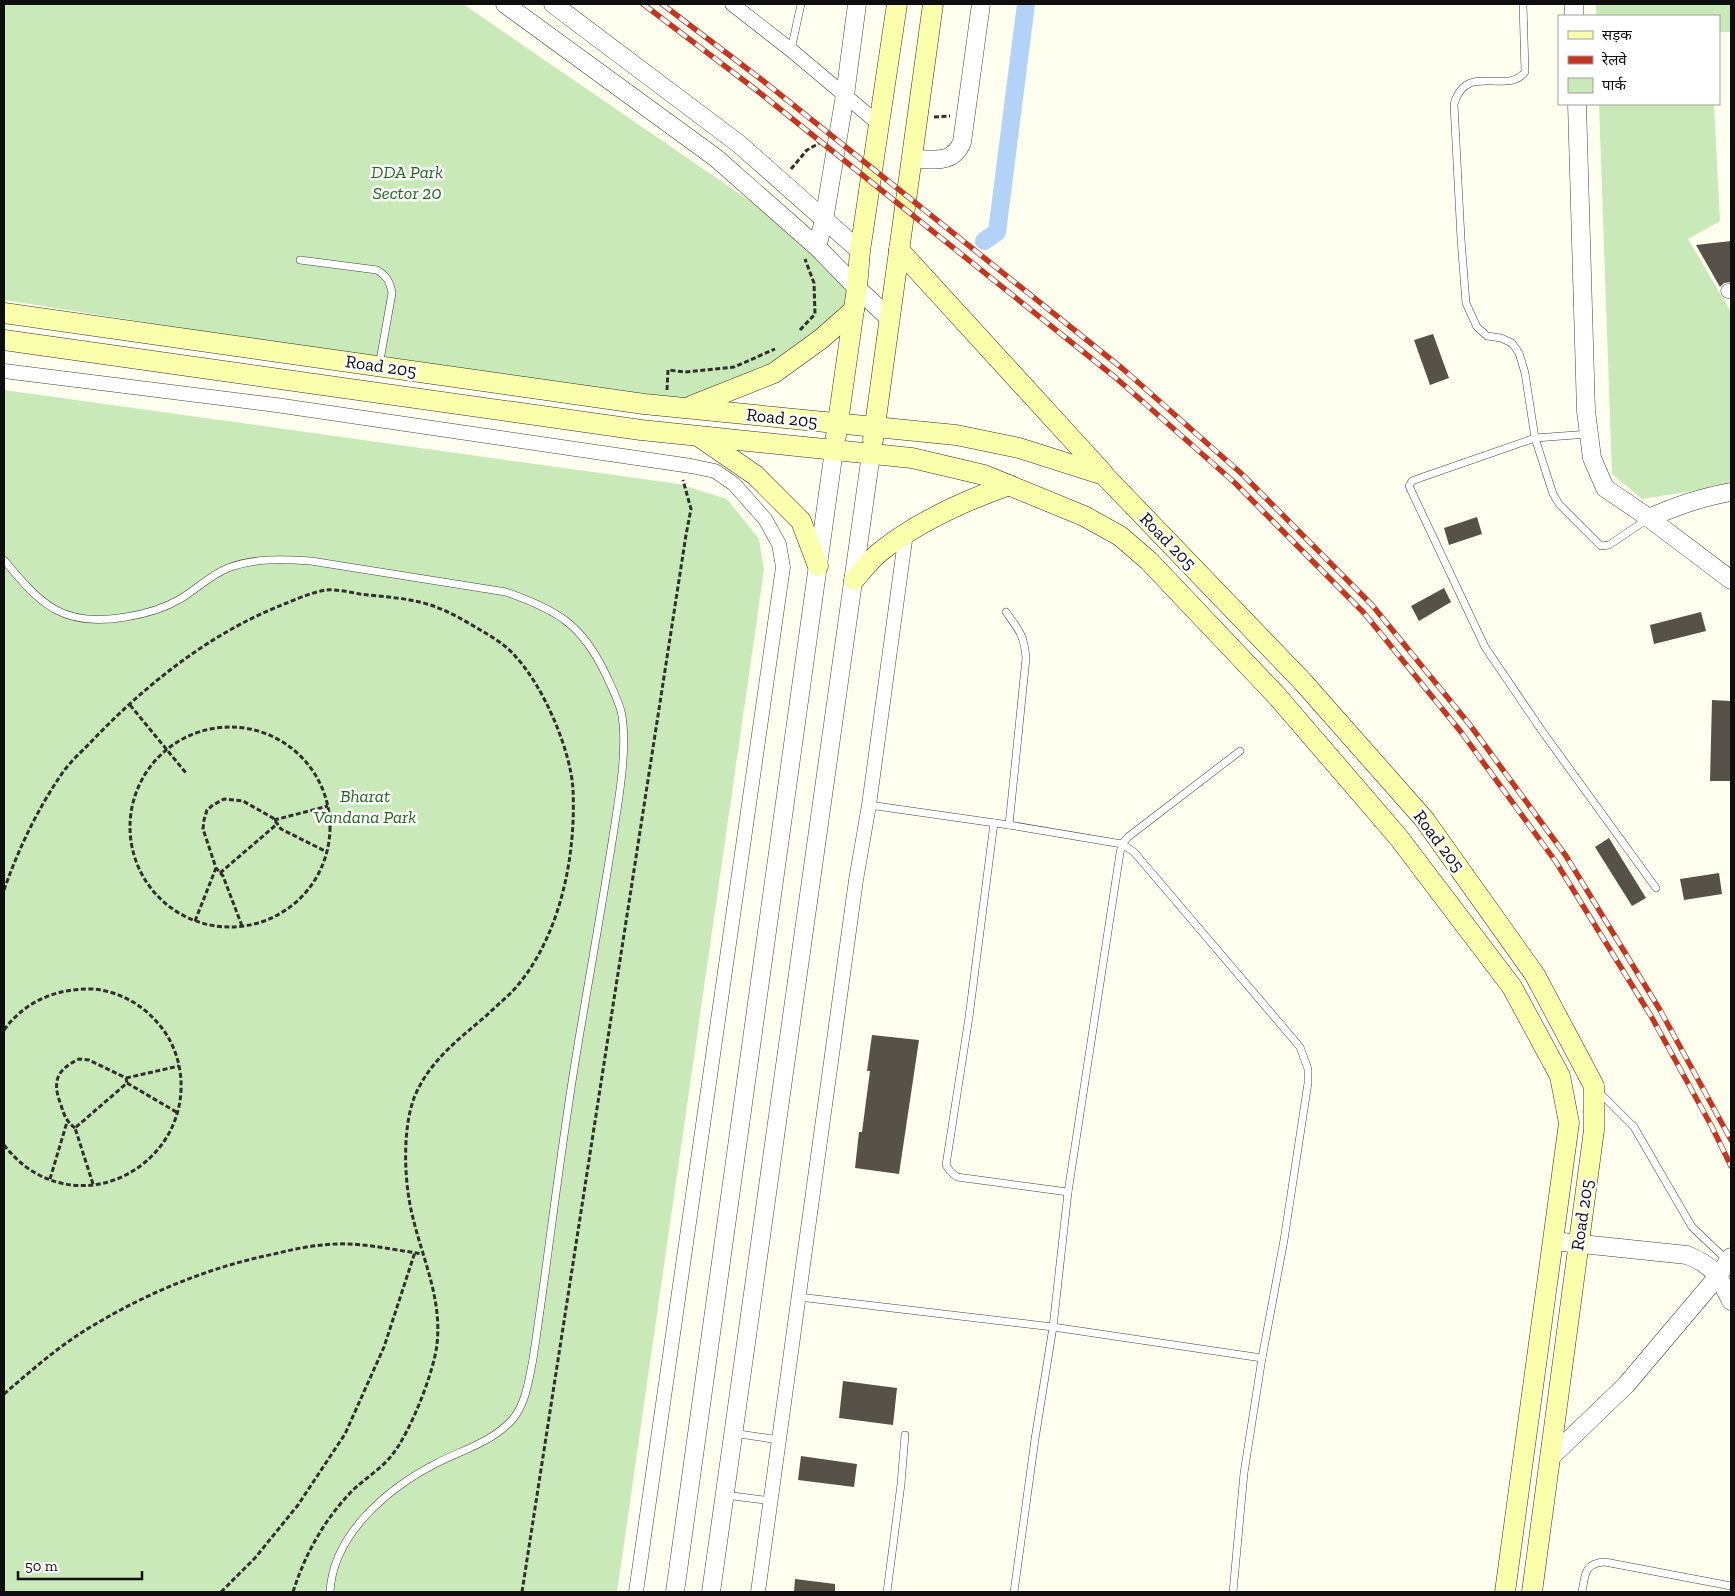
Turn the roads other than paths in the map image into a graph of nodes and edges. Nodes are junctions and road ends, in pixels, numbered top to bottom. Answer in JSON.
{"nodes":[{"id":1,"x":505,"y":4,"type":"edge"},
{"id":2,"x":553,"y":4,"type":"edge"},
{"id":3,"x":732,"y":4,"type":"edge"},
{"id":4,"x":801,"y":4,"type":"edge"},
{"id":5,"x":857,"y":4,"type":"edge"},
{"id":6,"x":897,"y":4,"type":"edge"},
{"id":7,"x":933,"y":4,"type":"edge"},
{"id":8,"x":981,"y":4,"type":"edge"},
{"id":9,"x":1523,"y":4,"type":"edge"},
{"id":10,"x":791,"y":50,"type":"junction"},
{"id":11,"x":845,"y":95,"type":"junction"},
{"id":12,"x":1577,"y":105,"type":"edge"},
{"id":13,"x":879,"y":124,"type":"junction"},
{"id":14,"x":911,"y":159,"type":"junction"},
{"id":15,"x":824,"y":220,"type":"junction"},
{"id":16,"x":810,"y":250,"type":"junction"},
{"id":17,"x":898,"y":250,"type":"junction"},
{"id":18,"x":860,"y":251,"type":"junction"},
{"id":19,"x":300,"y":260,"type":"dead end"},
{"id":20,"x":857,"y":288,"type":"junction"},
{"id":21,"x":854,"y":310,"type":"junction"},
{"id":22,"x":4,"y":313,"type":"edge"},
{"id":23,"x":890,"y":319,"type":"junction"},
{"id":24,"x":4,"y":340,"type":"edge"},
{"id":25,"x":379,"y":366,"type":"junction"},
{"id":26,"x":4,"y":371,"type":"edge"},
{"id":27,"x":686,"y":408,"type":"junction"},
{"id":28,"x":838,"y":423,"type":"junction"},
{"id":29,"x":875,"y":427,"type":"junction"},
{"id":30,"x":1589,"y":434,"type":"junction"},
{"id":31,"x":698,"y":436,"type":"junction"},
{"id":32,"x":1535,"y":438,"type":"junction"},
{"id":33,"x":834,"y":450,"type":"junction"},
{"id":34,"x":871,"y":454,"type":"junction"},
{"id":35,"x":1104,"y":475,"type":"junction"},
{"id":36,"x":1009,"y":485,"type":"junction"},
{"id":37,"x":1731,"y":492,"type":"edge"},
{"id":38,"x":1649,"y":518,"type":"junction"},
{"id":39,"x":906,"y":533,"type":"junction"},
{"id":40,"x":4,"y":560,"type":"edge"},
{"id":41,"x":818,"y":566,"type":"junction"},
{"id":42,"x":854,"y":580,"type":"junction"},
{"id":43,"x":1731,"y":580,"type":"edge"},
{"id":44,"x":1006,"y":612,"type":"dead end"},
{"id":45,"x":1240,"y":751,"type":"dead end"},
{"id":46,"x":869,"y":805,"type":"junction"},
{"id":47,"x":994,"y":822,"type":"junction"},
{"id":48,"x":1009,"y":825,"type":"junction"},
{"id":49,"x":1122,"y":844,"type":"junction"},
{"id":50,"x":1656,"y":888,"type":"dead end"},
{"id":51,"x":1594,"y":1086,"type":"junction"},
{"id":52,"x":1068,"y":1192,"type":"junction"},
{"id":53,"x":1553,"y":1240,"type":"junction"},
{"id":54,"x":1578,"y":1243,"type":"junction"},
{"id":55,"x":1730,"y":1259,"type":"edge"},
{"id":56,"x":1718,"y":1276,"type":"junction"},
{"id":57,"x":799,"y":1297,"type":"junction"},
{"id":58,"x":1731,"y":1301,"type":"edge"},
{"id":59,"x":1053,"y":1327,"type":"junction"},
{"id":60,"x":1262,"y":1358,"type":"junction"},
{"id":61,"x":733,"y":1433,"type":"junction"},
{"id":62,"x":905,"y":1435,"type":"dead end"},
{"id":63,"x":779,"y":1440,"type":"junction"},
{"id":64,"x":1551,"y":1457,"type":"junction"},
{"id":65,"x":724,"y":1495,"type":"junction"},
{"id":66,"x":771,"y":1501,"type":"junction"},
{"id":67,"x":1731,"y":1586,"type":"edge"},
{"id":68,"x":330,"y":1592,"type":"edge"},
{"id":69,"x":636,"y":1592,"type":"edge"},
{"id":70,"x":675,"y":1592,"type":"edge"},
{"id":71,"x":711,"y":1592,"type":"edge"},
{"id":72,"x":758,"y":1592,"type":"edge"},
{"id":73,"x":887,"y":1592,"type":"edge"},
{"id":74,"x":1014,"y":1592,"type":"edge"},
{"id":75,"x":1233,"y":1592,"type":"edge"},
{"id":76,"x":1505,"y":1592,"type":"edge"},
{"id":77,"x":1532,"y":1592,"type":"edge"},
{"id":78,"x":1582,"y":1592,"type":"edge"}],
"edges":[{"from":1,"to":16,"type":"street"},
{"from":2,"to":15,"type":"street"},
{"from":3,"to":10,"type":"street"},
{"from":4,"to":10,"type":"lane"},
{"from":5,"to":11,"type":"street"},
{"from":6,"to":13,"type":"main road"},
{"from":7,"to":14,"type":"main road"},
{"from":8,"to":14,"type":"street"},
{"from":9,"to":32,"type":"lane"},
{"from":10,"to":11,"type":"street"},
{"from":11,"to":13,"type":"street"},
{"from":11,"to":15,"type":"street"},
{"from":12,"to":30,"type":"street"},
{"from":13,"to":18,"type":"main road"},
{"from":14,"to":17,"type":"main road"},
{"from":15,"to":16,"type":"street"},
{"from":15,"to":18,"type":"street"},
{"from":16,"to":20,"type":"street"},
{"from":17,"to":23,"type":"main road"},
{"from":17,"to":35,"type":"main road"},
{"from":18,"to":20,"type":"main road"},
{"from":19,"to":25,"type":"lane"},
{"from":20,"to":21,"type":"main road"},
{"from":20,"to":23,"type":"street"},
{"from":21,"to":27,"type":"main road"},
{"from":21,"to":28,"type":"main road"},
{"from":22,"to":25,"type":"main road","name":"Road 205"},
{"from":23,"to":29,"type":"main road"},
{"from":24,"to":31,"type":"main road","name":"Road 205"},
{"from":25,"to":27,"type":"main road","name":"Road 205"},
{"from":26,"to":69,"type":"street"},
{"from":27,"to":28,"type":"main road","name":"Road 205"},
{"from":28,"to":29,"type":"main road","name":"Road 205"},
{"from":28,"to":33,"type":"main road"},
{"from":29,"to":34,"type":"main road"},
{"from":29,"to":35,"type":"main road","name":"Road 205"},
{"from":30,"to":32,"type":"lane"},
{"from":30,"to":38,"type":"street"},
{"from":31,"to":33,"type":"main road","name":"Road 205"},
{"from":31,"to":41,"type":"main road"},
{"from":32,"to":38,"type":"lane"},
{"from":32,"to":50,"type":"lane"},
{"from":33,"to":34,"type":"main road","name":"Road 205"},
{"from":33,"to":41,"type":"street"},
{"from":34,"to":36,"type":"main road","name":"Road 205"},
{"from":34,"to":42,"type":"street"},
{"from":35,"to":51,"type":"main road","name":"Road 205"},
{"from":36,"to":39,"type":"main road"},
{"from":36,"to":53,"type":"main road","name":"Road 205"},
{"from":37,"to":38,"type":"street"},
{"from":38,"to":43,"type":"street"},
{"from":39,"to":42,"type":"main road"},
{"from":39,"to":46,"type":"street"},
{"from":40,"to":68,"type":"lane"},
{"from":41,"to":70,"type":"street"},
{"from":42,"to":61,"type":"street"},
{"from":44,"to":48,"type":"lane"},
{"from":45,"to":49,"type":"lane"},
{"from":46,"to":47,"type":"lane"},
{"from":46,"to":57,"type":"street"},
{"from":47,"to":48,"type":"lane"},
{"from":47,"to":52,"type":"lane"},
{"from":48,"to":49,"type":"lane"},
{"from":49,"to":52,"type":"lane"},
{"from":49,"to":60,"type":"lane"},
{"from":51,"to":54,"type":"main road","name":"Road 205"},
{"from":51,"to":55,"type":"lane"},
{"from":52,"to":59,"type":"lane"},
{"from":53,"to":54,"type":"street"},
{"from":53,"to":76,"type":"main road","name":"Road 205"},
{"from":54,"to":56,"type":"street"},
{"from":54,"to":64,"type":"main road","name":"Road 205"},
{"from":55,"to":56,"type":"street"},
{"from":56,"to":58,"type":"street"},
{"from":56,"to":64,"type":"street"},
{"from":57,"to":59,"type":"lane"},
{"from":57,"to":63,"type":"street"},
{"from":59,"to":60,"type":"lane"},
{"from":59,"to":74,"type":"lane"},
{"from":60,"to":75,"type":"lane"},
{"from":61,"to":63,"type":"lane"},
{"from":61,"to":65,"type":"street"},
{"from":62,"to":73,"type":"lane"},
{"from":63,"to":66,"type":"street"},
{"from":64,"to":77,"type":"main road","name":"Road 205"},
{"from":65,"to":66,"type":"lane"},
{"from":65,"to":71,"type":"street"},
{"from":66,"to":72,"type":"street"},
{"from":67,"to":78,"type":"lane"}]}
